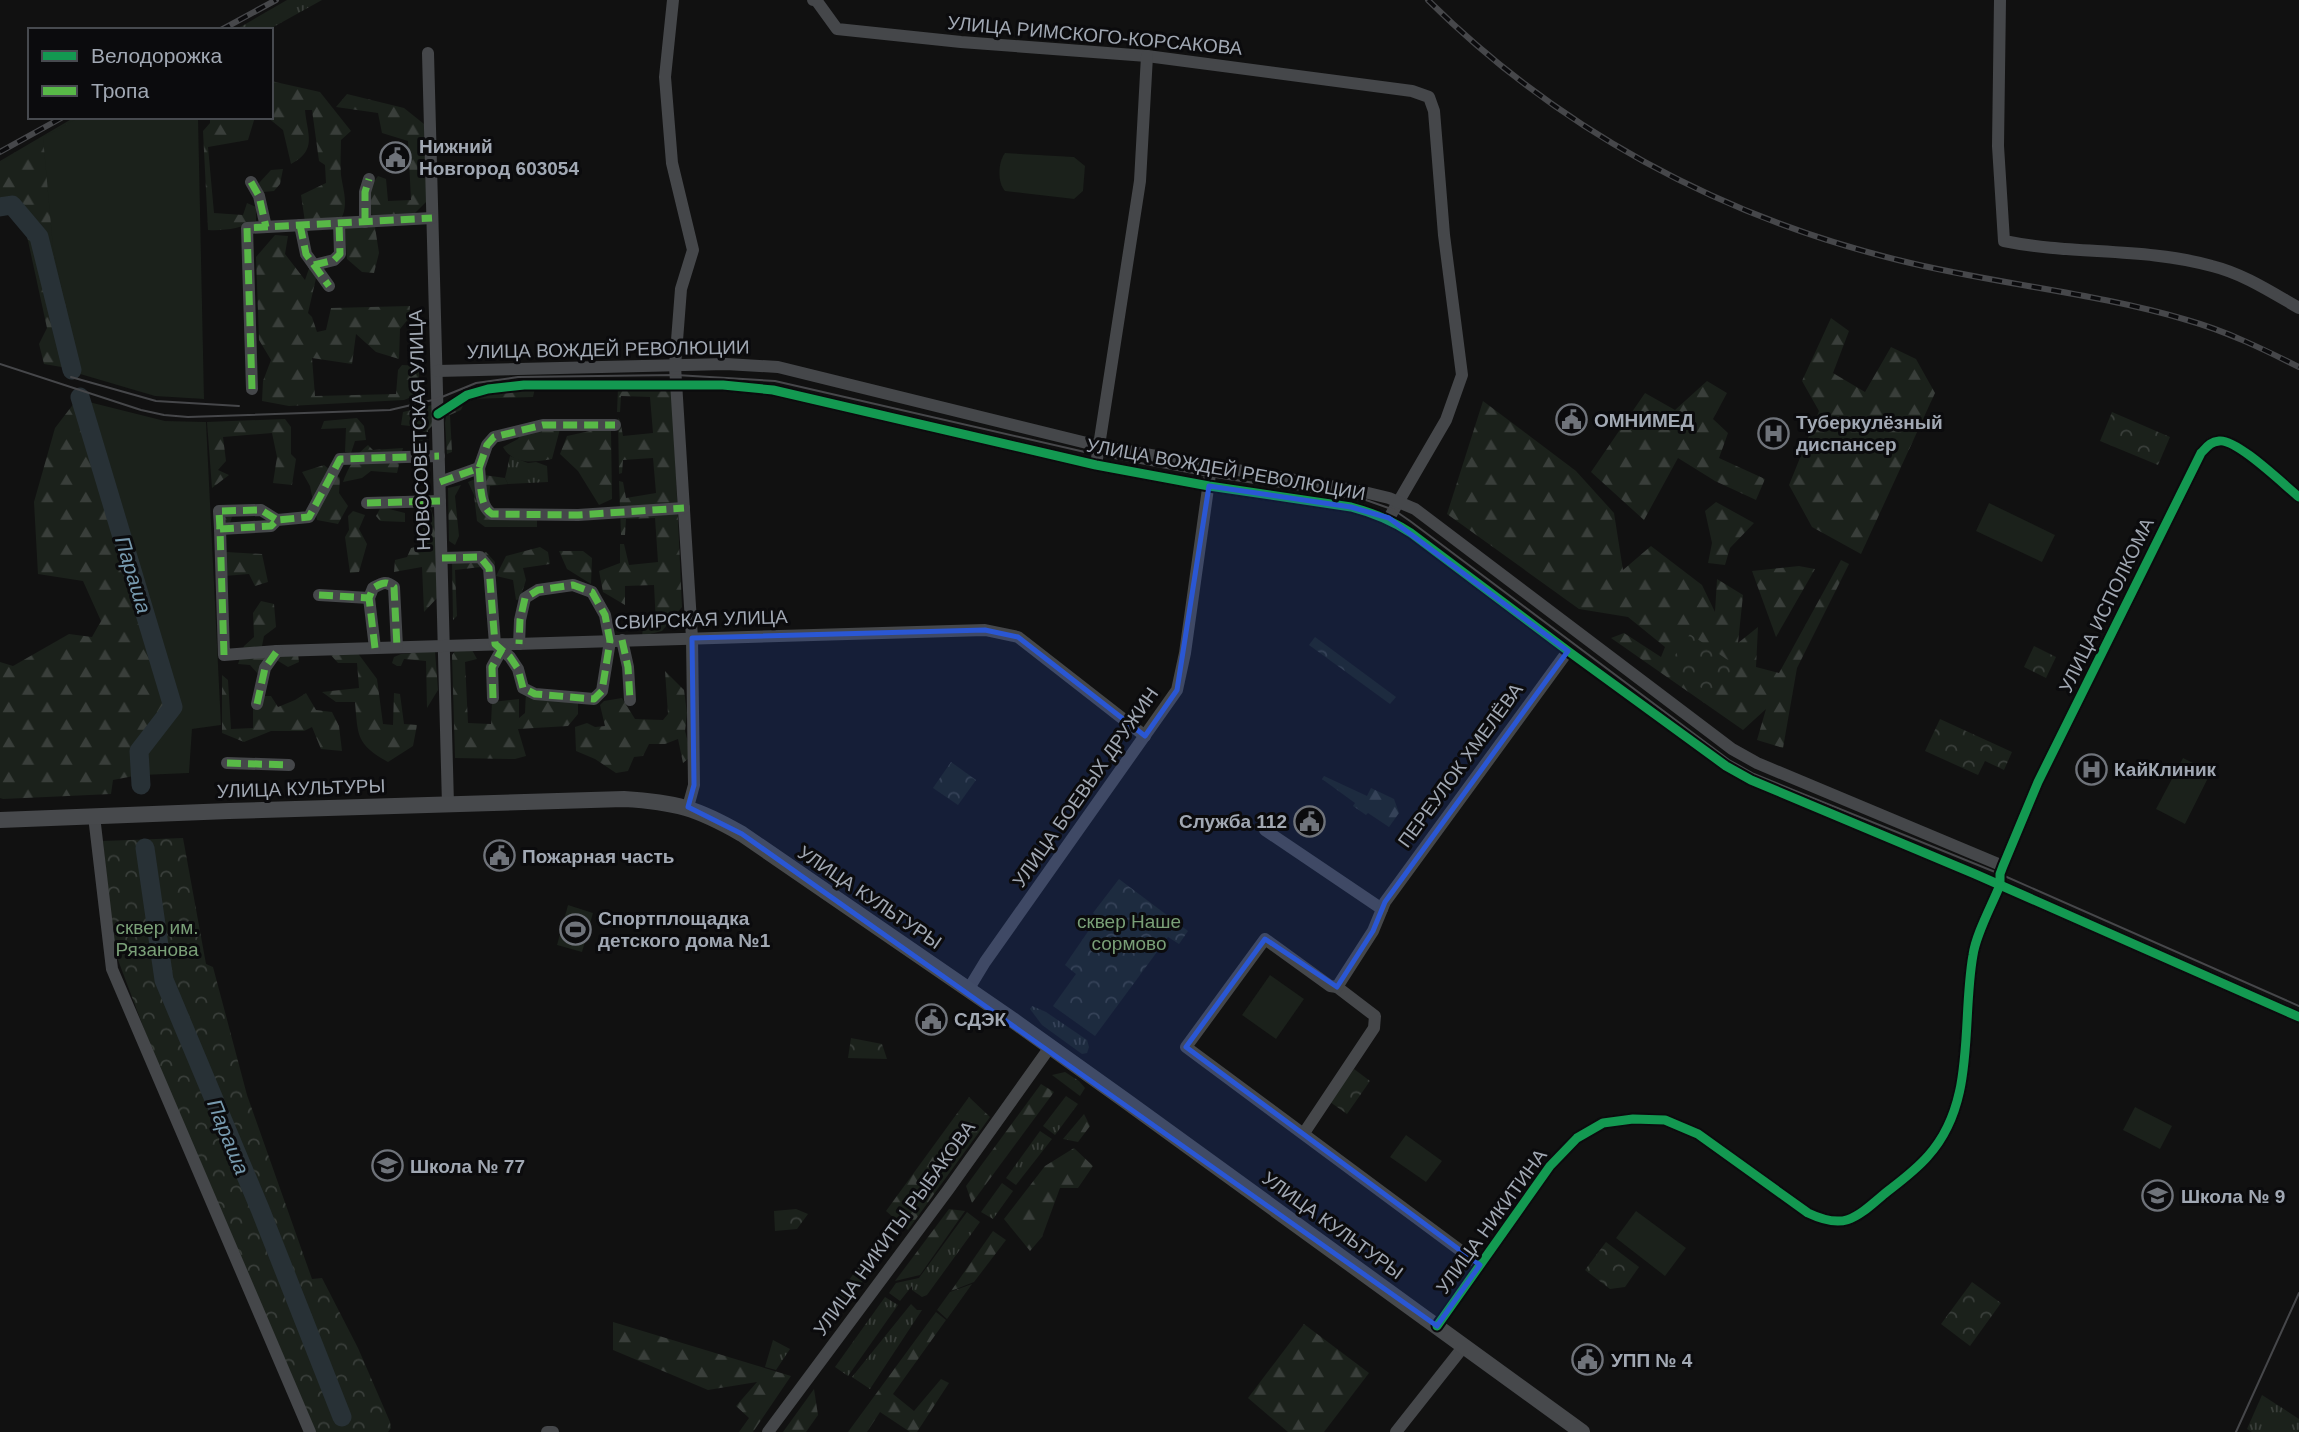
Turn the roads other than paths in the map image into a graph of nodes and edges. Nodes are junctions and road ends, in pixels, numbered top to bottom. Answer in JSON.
{"nodes":[{"id":1,"x":673,"y":0,"type":"edge"},
{"id":2,"x":813,"y":0,"type":"edge"},
{"id":3,"x":2000,"y":0,"type":"edge"},
{"id":4,"x":428,"y":53,"type":"dead end"},
{"id":5,"x":1147,"y":56,"type":"junction"},
{"id":6,"x":369,"y":179,"type":"dead end"},
{"id":7,"x":251,"y":182,"type":"dead end"},
{"id":8,"x":432,"y":218,"type":"junction"},
{"id":9,"x":365,"y":222,"type":"junction"},
{"id":10,"x":340,"y":223,"type":"junction"},
{"id":11,"x":300,"y":225,"type":"junction"},
{"id":12,"x":266,"y":227,"type":"junction"},
{"id":13,"x":314,"y":265,"type":"junction"},
{"id":14,"x":328,"y":286,"type":"dead end"},
{"id":15,"x":2296,"y":307,"type":"edge"},
{"id":16,"x":676,"y":366,"type":"junction"},
{"id":17,"x":437,"y":371,"type":"junction"},
{"id":18,"x":676,"y":384,"type":"junction"},
{"id":19,"x":252,"y":389,"type":"dead end"},
{"id":20,"x":438,"y":414,"type":"junction"},
{"id":21,"x":615,"y":425,"type":"dead end"},
{"id":22,"x":1099,"y":446,"type":"junction"},
{"id":23,"x":439,"y":456,"type":"junction"},
{"id":24,"x":1096,"y":465,"type":"junction"},
{"id":25,"x":1211,"y":467,"type":"junction"},
{"id":26,"x":479,"y":468,"type":"junction"},
{"id":27,"x":440,"y":482,"type":"junction"},
{"id":28,"x":1209,"y":486,"type":"junction"},
{"id":29,"x":2299,"y":497,"type":"edge"},
{"id":30,"x":440,"y":501,"type":"junction"},
{"id":31,"x":1399,"y":502,"type":"junction"},
{"id":32,"x":367,"y":503,"type":"dead end"},
{"id":33,"x":684,"y":509,"type":"junction"},
{"id":34,"x":1388,"y":518,"type":"junction"},
{"id":35,"x":442,"y":558,"type":"junction"},
{"id":36,"x":319,"y":595,"type":"dead end"},
{"id":37,"x":369,"y":598,"type":"junction"},
{"id":38,"x":692,"y":638,"type":"junction"},
{"id":39,"x":616,"y":641,"type":"junction"},
{"id":40,"x":519,"y":643,"type":"junction"},
{"id":41,"x":444,"y":646,"type":"junction"},
{"id":42,"x":397,"y":647,"type":"junction"},
{"id":43,"x":498,"y":647,"type":"junction"},
{"id":44,"x":375,"y":648,"type":"junction"},
{"id":45,"x":277,"y":651,"type":"junction"},
{"id":46,"x":1568,"y":651,"type":"junction"},
{"id":47,"x":493,"y":698,"type":"dead end"},
{"id":48,"x":630,"y":700,"type":"dead end"},
{"id":49,"x":257,"y":704,"type":"dead end"},
{"id":50,"x":1144,"y":736,"type":"junction"},
{"id":51,"x":227,"y":763,"type":"dead end"},
{"id":52,"x":289,"y":765,"type":"dead end"},
{"id":53,"x":448,"y":805,"type":"junction"},
{"id":54,"x":688,"y":807,"type":"junction"},
{"id":55,"x":94,"y":816,"type":"junction"},
{"id":56,"x":0,"y":820,"type":"edge"},
{"id":57,"x":1265,"y":830,"type":"dead end"},
{"id":58,"x":2003,"y":866,"type":"junction"},
{"id":59,"x":2000,"y":885,"type":"junction"},
{"id":60,"x":1383,"y":905,"type":"junction"},
{"id":61,"x":1337,"y":987,"type":"junction"},
{"id":62,"x":968,"y":990,"type":"junction"},
{"id":63,"x":2299,"y":1017,"type":"edge"},
{"id":64,"x":1050,"y":1047,"type":"junction"},
{"id":65,"x":1304,"y":1133,"type":"junction"},
{"id":66,"x":1876,"y":1201,"type":"joint"},
{"id":67,"x":1480,"y":1265,"type":"junction"},
{"id":68,"x":1437,"y":1326,"type":"junction"},
{"id":69,"x":1464,"y":1346,"type":"junction"},
{"id":70,"x":310,"y":1432,"type":"edge"},
{"id":71,"x":547,"y":1432,"type":"edge"},
{"id":72,"x":553,"y":1432,"type":"edge"},
{"id":73,"x":768,"y":1432,"type":"edge"},
{"id":74,"x":1396,"y":1432,"type":"edge"},
{"id":75,"x":1581,"y":1432,"type":"edge"}],
"edges":[{"from":1,"to":16,"type":"street"},
{"from":2,"to":5,"type":"street","name":"УЛИЦА РИМСКОГО-КОРСАКОВА"},
{"from":3,"to":15,"type":"street"},
{"from":4,"to":8,"type":"street","name":"НОВОСОВЕТСКАЯ УЛИЦА"},
{"from":5,"to":22,"type":"street"},
{"from":5,"to":31,"type":"street","name":"УЛИЦА РИМСКОГО-КОРСАКОВА"},
{"from":6,"to":9,"type":"street"},
{"from":7,"to":12,"type":"street"},
{"from":8,"to":9,"type":"street"},
{"from":8,"to":17,"type":"street","name":"НОВОСОВЕТСКАЯ УЛИЦА"},
{"from":9,"to":10,"type":"street"},
{"from":10,"to":11,"type":"street"},
{"from":10,"to":13,"type":"street"},
{"from":11,"to":12,"type":"street"},
{"from":11,"to":13,"type":"street"},
{"from":12,"to":19,"type":"street"},
{"from":13,"to":14,"type":"street"},
{"from":16,"to":17,"type":"street","name":"УЛИЦА ВОЖДЕЙ РЕВОЛЮЦИИ"},
{"from":16,"to":18,"type":"street"},
{"from":16,"to":22,"type":"street","name":"УЛИЦА ВОЖДЕЙ РЕВОЛЮЦИИ"},
{"from":17,"to":20,"type":"street","name":"НОВОСОВЕТСКАЯ УЛИЦА"},
{"from":18,"to":20,"type":"street","name":"УЛИЦА ВОЖДЕЙ РЕВОЛЮЦИИ"},
{"from":18,"to":24,"type":"street","name":"УЛИЦА ВОЖДЕЙ РЕВОЛЮЦИИ"},
{"from":18,"to":33,"type":"street"},
{"from":20,"to":23,"type":"street","name":"НОВОСОВЕТСКАЯ УЛИЦА"},
{"from":21,"to":26,"type":"street"},
{"from":22,"to":24,"type":"street"},
{"from":22,"to":25,"type":"street","name":"УЛИЦА ВОЖДЕЙ РЕВОЛЮЦИИ"},
{"from":23,"to":27,"type":"street","name":"НОВОСОВЕТСКАЯ УЛИЦА"},
{"from":23,"to":45,"type":"street","name":"СВИРСКАЯ УЛИЦА"},
{"from":24,"to":28,"type":"street","name":"УЛИЦА ВОЖДЕЙ РЕВОЛЮЦИИ"},
{"from":25,"to":28,"type":"street","name":"УЛИЦА БОЕВЫХ ДРУЖИН"},
{"from":25,"to":31,"type":"street","name":"УЛИЦА ВОЖДЕЙ РЕВОЛЮЦИИ"},
{"from":26,"to":27,"type":"street"},
{"from":26,"to":33,"type":"street"},
{"from":27,"to":30,"type":"street","name":"НОВОСОВЕТСКАЯ УЛИЦА"},
{"from":28,"to":34,"type":"street","name":"УЛИЦА ВОЖДЕЙ РЕВОЛЮЦИИ"},
{"from":28,"to":50,"type":"street","name":"УЛИЦА БОЕВЫХ ДРУЖИН"},
{"from":29,"to":58,"type":"street","name":"УЛИЦА ИСПОЛКОМА"},
{"from":30,"to":32,"type":"street"},
{"from":30,"to":35,"type":"street","name":"НОВОСОВЕТСКАЯ УЛИЦА"},
{"from":31,"to":34,"type":"street"},
{"from":31,"to":58,"type":"street","name":"УЛИЦА ВОЖДЕЙ РЕВОЛЮЦИИ"},
{"from":33,"to":38,"type":"street"},
{"from":34,"to":46,"type":"street","name":"УЛИЦА ВОЖДЕЙ РЕВОЛЮЦИИ"},
{"from":35,"to":41,"type":"street","name":"НОВОСОВЕТСКАЯ УЛИЦА"},
{"from":35,"to":43,"type":"street"},
{"from":36,"to":37,"type":"street"},
{"from":37,"to":42,"type":"street"},
{"from":37,"to":44,"type":"street"},
{"from":38,"to":39,"type":"street","name":"СВИРСКАЯ УЛИЦА"},
{"from":38,"to":50,"type":"street","name":"СВИРСКАЯ УЛИЦА"},
{"from":38,"to":54,"type":"street"},
{"from":39,"to":40,"type":"street","name":"СВИРСКАЯ УЛИЦА"},
{"from":39,"to":40,"type":"street"},
{"from":39,"to":43,"type":"street"},
{"from":39,"to":48,"type":"street"},
{"from":40,"to":43,"type":"street","name":"СВИРСКАЯ УЛИЦА"},
{"from":41,"to":42,"type":"street","name":"СВИРСКАЯ УЛИЦА"},
{"from":41,"to":43,"type":"street","name":"СВИРСКАЯ УЛИЦА"},
{"from":41,"to":53,"type":"street","name":"НОВОСОВЕТСКАЯ УЛИЦА"},
{"from":42,"to":44,"type":"street","name":"СВИРСКАЯ УЛИЦА"},
{"from":43,"to":47,"type":"street"},
{"from":44,"to":45,"type":"street","name":"СВИРСКАЯ УЛИЦА"},
{"from":45,"to":49,"type":"street"},
{"from":46,"to":59,"type":"street","name":"УЛИЦА ВОЖДЕЙ РЕВОЛЮЦИИ"},
{"from":46,"to":60,"type":"street","name":"ПЕРЕУЛОК ХМЕЛЁВА"},
{"from":50,"to":62,"type":"street","name":"УЛИЦА БОЕВЫХ ДРУЖИН"},
{"from":51,"to":52,"type":"street"},
{"from":53,"to":54,"type":"main road","name":"УЛИЦА КУЛЬТУРЫ"},
{"from":53,"to":55,"type":"main road","name":"УЛИЦА КУЛЬТУРЫ"},
{"from":54,"to":62,"type":"main road","name":"УЛИЦА КУЛЬТУРЫ"},
{"from":55,"to":56,"type":"main road","name":"УЛИЦА КУЛЬТУРЫ"},
{"from":55,"to":70,"type":"street"},
{"from":57,"to":60,"type":"street"},
{"from":58,"to":59,"type":"street","name":"УЛИЦА ИСПОЛКОМА"},
{"from":59,"to":63,"type":"street","name":"УЛИЦА ВОЖДЕЙ РЕВОЛЮЦИИ"},
{"from":59,"to":66,"type":"street","name":"УЛИЦА ИСПОЛКОМА"},
{"from":60,"to":61,"type":"street","name":"ПЕРЕУЛОК ХМЕЛЁВА"},
{"from":61,"to":65,"type":"street"},
{"from":61,"to":65,"type":"street"},
{"from":62,"to":64,"type":"main road","name":"УЛИЦА КУЛЬТУРЫ"},
{"from":64,"to":68,"type":"main road","name":"УЛИЦА КУЛЬТУРЫ"},
{"from":64,"to":73,"type":"street","name":"УЛИЦА НИКИТЫ РЫБАКОВА"},
{"from":65,"to":67,"type":"street"},
{"from":66,"to":67,"type":"street","name":"УЛИЦА НИКИТИНА"},
{"from":67,"to":68,"type":"street","name":"УЛИЦА НИКИТИНА"},
{"from":68,"to":69,"type":"main road","name":"УЛИЦА КУЛЬТУРЫ"},
{"from":69,"to":74,"type":"street"},
{"from":69,"to":75,"type":"main road","name":"УЛИЦА КУЛЬТУРЫ"},
{"from":71,"to":72,"type":"street"}]}
